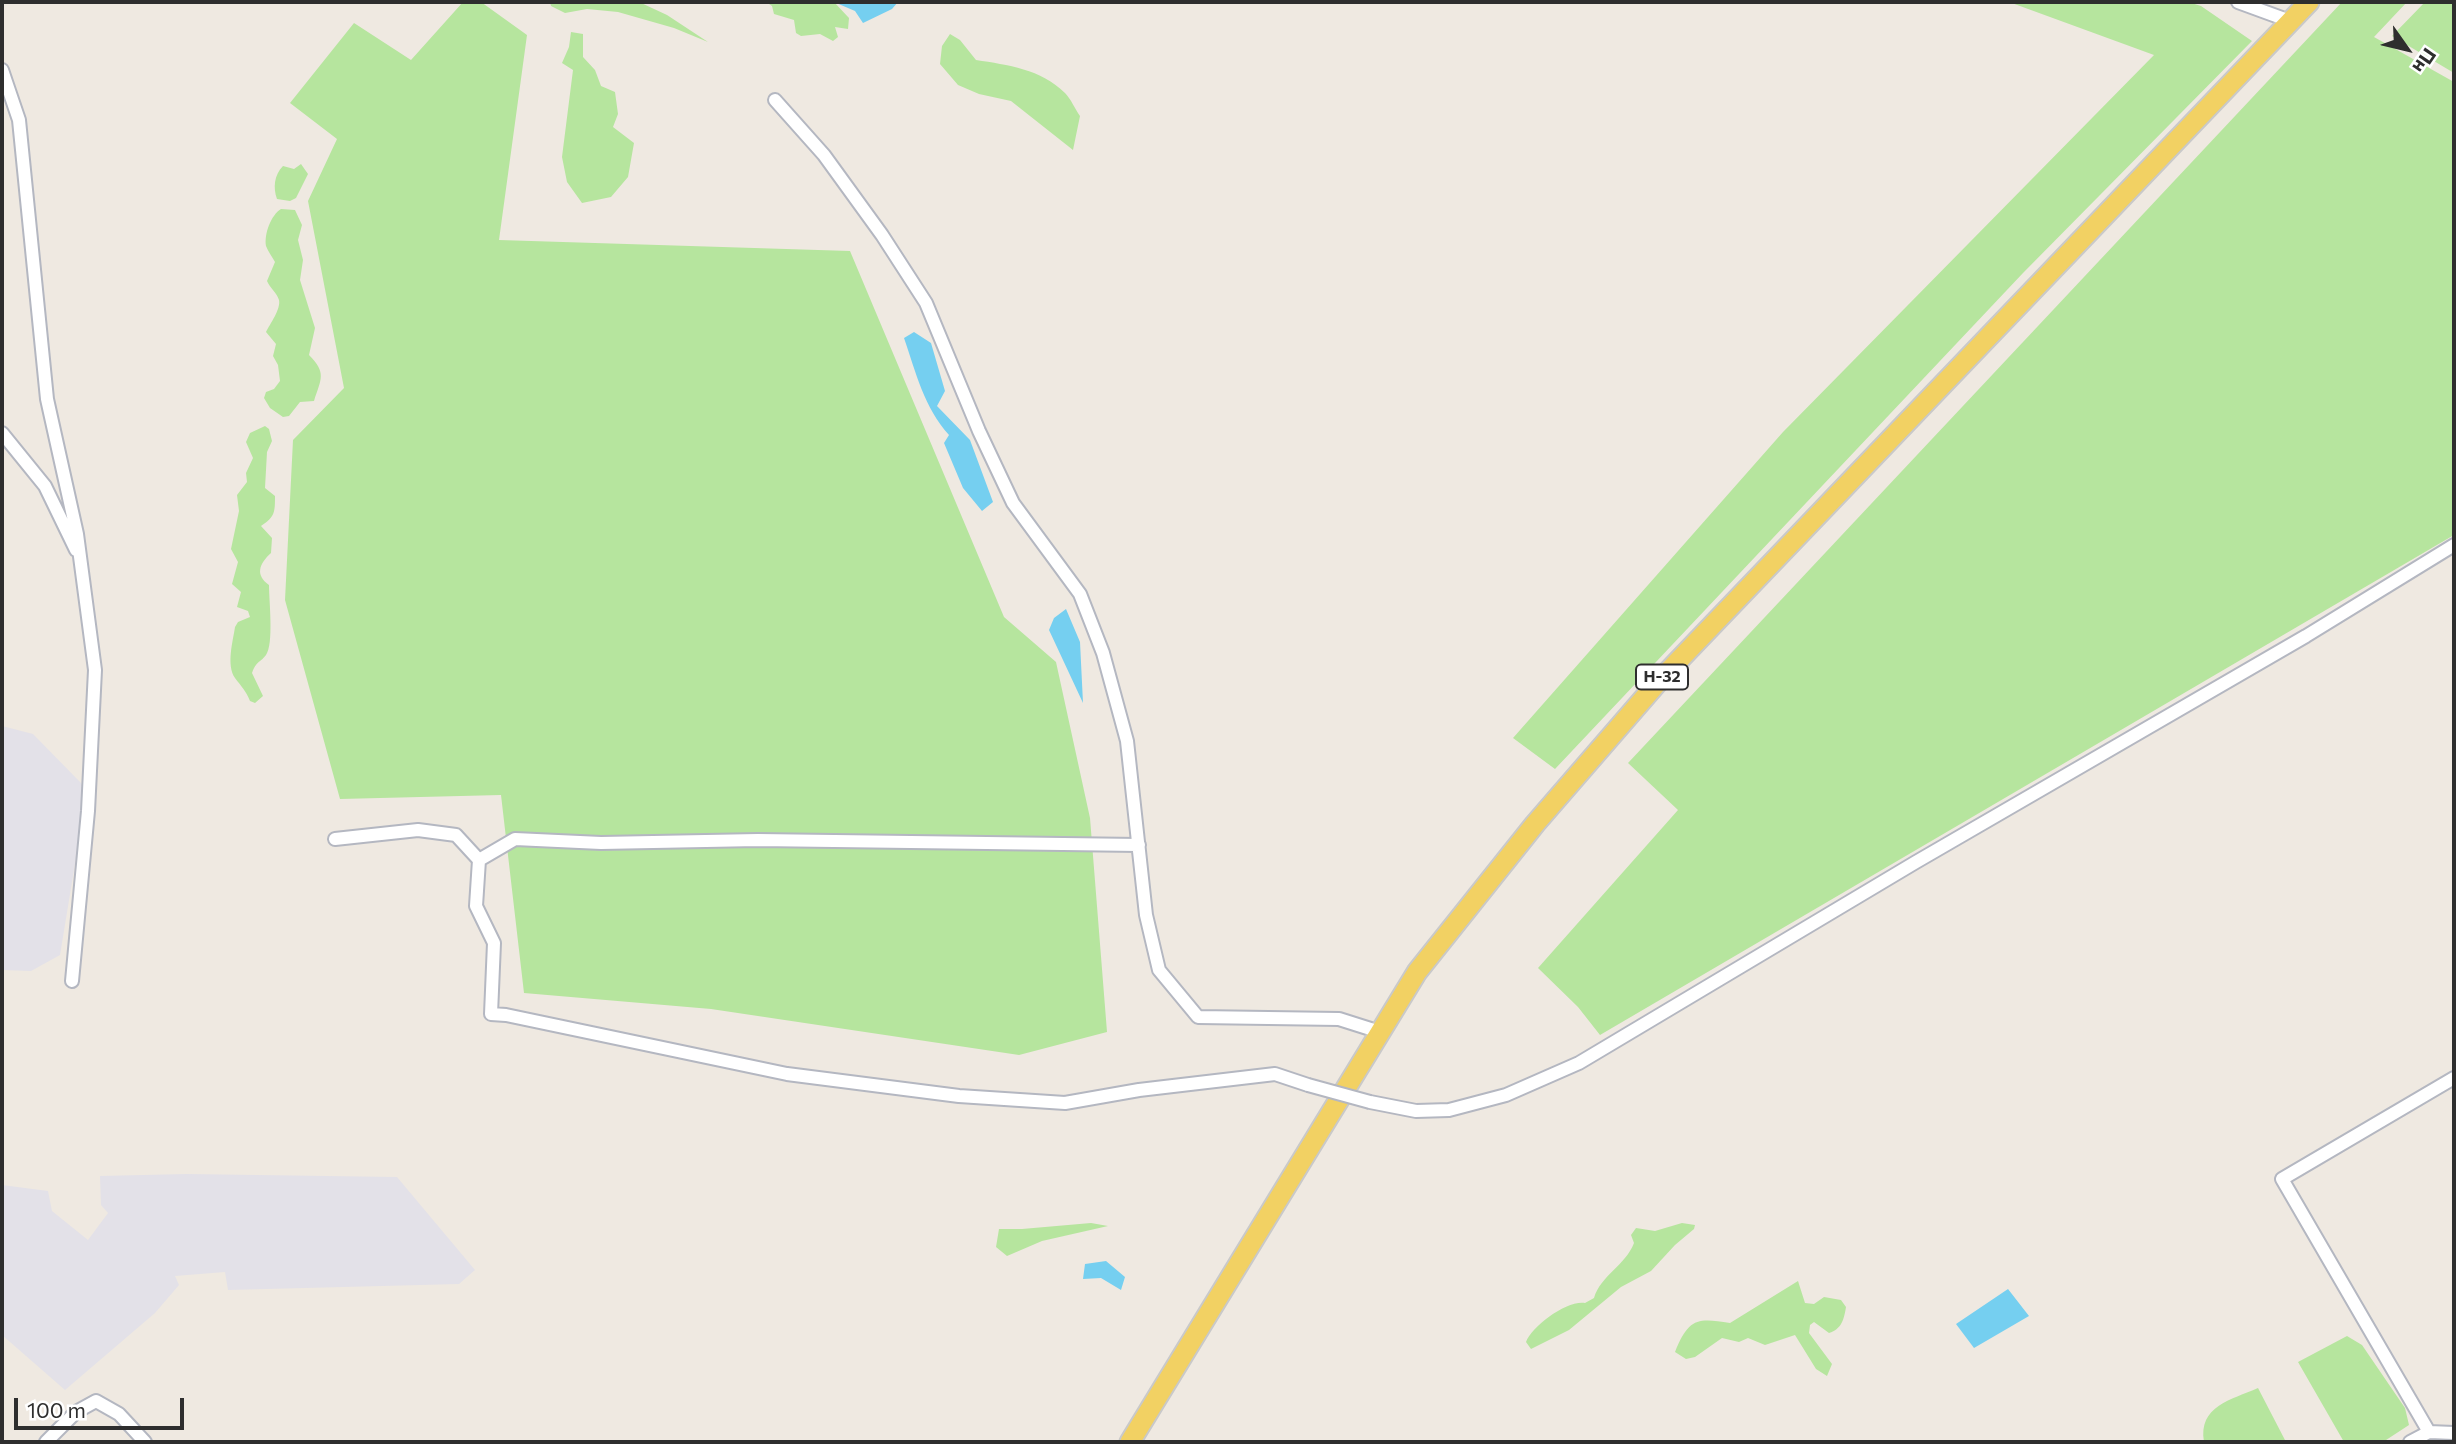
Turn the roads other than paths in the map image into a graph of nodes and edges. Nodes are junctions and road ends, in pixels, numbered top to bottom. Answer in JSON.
{"nodes":[{"id":1,"x":2238,"y":2,"type":"edge"},
{"id":2,"x":2309,"y":2,"type":"edge"},
{"id":3,"x":2290,"y":21,"type":"junction"},
{"id":4,"x":2,"y":70,"type":"edge"},
{"id":5,"x":775,"y":100,"type":"dead end"},
{"id":6,"x":2,"y":433,"type":"edge"},
{"id":7,"x":2454,"y":545,"type":"edge"},
{"id":8,"x":80,"y":560,"type":"junction"},
{"id":9,"x":335,"y":839,"type":"dead end"},
{"id":10,"x":1139,"y":845,"type":"junction"},
{"id":11,"x":479,"y":860,"type":"junction"},
{"id":12,"x":72,"y":981,"type":"dead end"},
{"id":13,"x":1380,"y":1032,"type":"junction"},
{"id":14,"x":2454,"y":1079,"type":"edge"},
{"id":15,"x":2429,"y":1432,"type":"junction"},
{"id":16,"x":2454,"y":1433,"type":"edge"},
{"id":17,"x":46,"y":1442,"type":"edge"},
{"id":18,"x":145,"y":1442,"type":"edge"},
{"id":19,"x":1130,"y":1442,"type":"edge"},
{"id":20,"x":2410,"y":1442,"type":"edge"}],
"edges":[{"from":1,"to":3,"type":"street"},
{"from":2,"to":3,"type":"main road","number":"Н-32"},
{"from":3,"to":13,"type":"main road","number":"Н-32"},
{"from":4,"to":8,"type":"street"},
{"from":5,"to":10,"type":"street"},
{"from":6,"to":8,"type":"street"},
{"from":7,"to":11,"type":"street","bridge":true},
{"from":8,"to":12,"type":"street"},
{"from":9,"to":11,"type":"street"},
{"from":10,"to":11,"type":"street"},
{"from":10,"to":13,"type":"street"},
{"from":13,"to":19,"type":"main road","number":"Н-32"},
{"from":14,"to":15,"type":"street"},
{"from":15,"to":16,"type":"street"},
{"from":15,"to":20,"type":"street"},
{"from":17,"to":18,"type":"street"}]}
